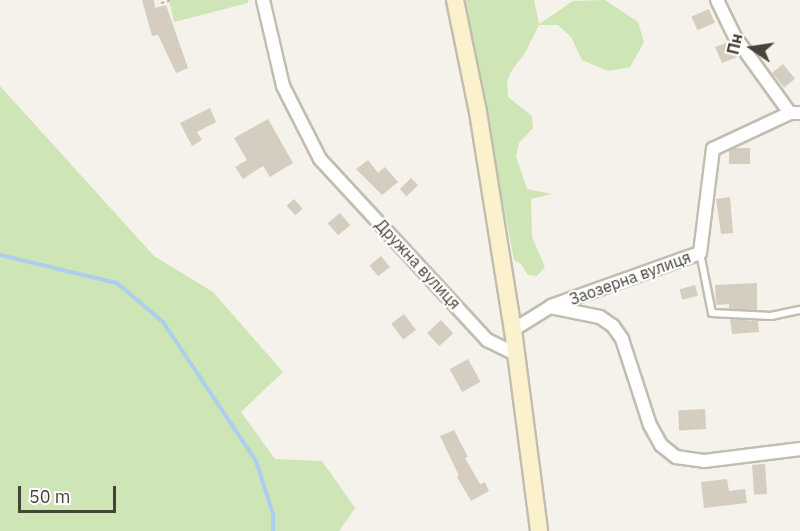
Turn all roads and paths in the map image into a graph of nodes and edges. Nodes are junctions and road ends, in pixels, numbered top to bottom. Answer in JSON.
{"nodes":[{"id":1,"x":173,"y":0,"type":"edge"},
{"id":2,"x":263,"y":0,"type":"edge"},
{"id":3,"x":455,"y":0,"type":"edge"},
{"id":4,"x":717,"y":0,"type":"edge"},
{"id":5,"x":161,"y":3,"type":"dead end"},
{"id":6,"x":795,"y":113,"type":"edge"},
{"id":7,"x":700,"y":253,"type":"junction"},
{"id":8,"x":550,"y":307,"type":"junction"},
{"id":9,"x":800,"y":310,"type":"edge"},
{"id":10,"x":513,"y":330,"type":"junction"},
{"id":11,"x":516,"y":354,"type":"junction"},
{"id":12,"x":798,"y":451,"type":"edge"},
{"id":13,"x":539,"y":531,"type":"edge"}],
"edges":[{"from":1,"to":5,"type":"path"},
{"from":2,"to":11,"type":"street","name":"Дружна вулиця"},
{"from":3,"to":10,"type":"main road"},
{"from":4,"to":6,"type":"street","name":"Заозерна вулиця"},
{"from":6,"to":7,"type":"street","name":"Заозерна вулиця"},
{"from":7,"to":8,"type":"street","name":"Заозерна вулиця"},
{"from":7,"to":9,"type":"lane"},
{"from":8,"to":10,"type":"street","name":"Заозерна вулиця"},
{"from":8,"to":12,"type":"street","name":"Заозерна вулиця"},
{"from":10,"to":11,"type":"main road"},
{"from":11,"to":13,"type":"main road"}]}
